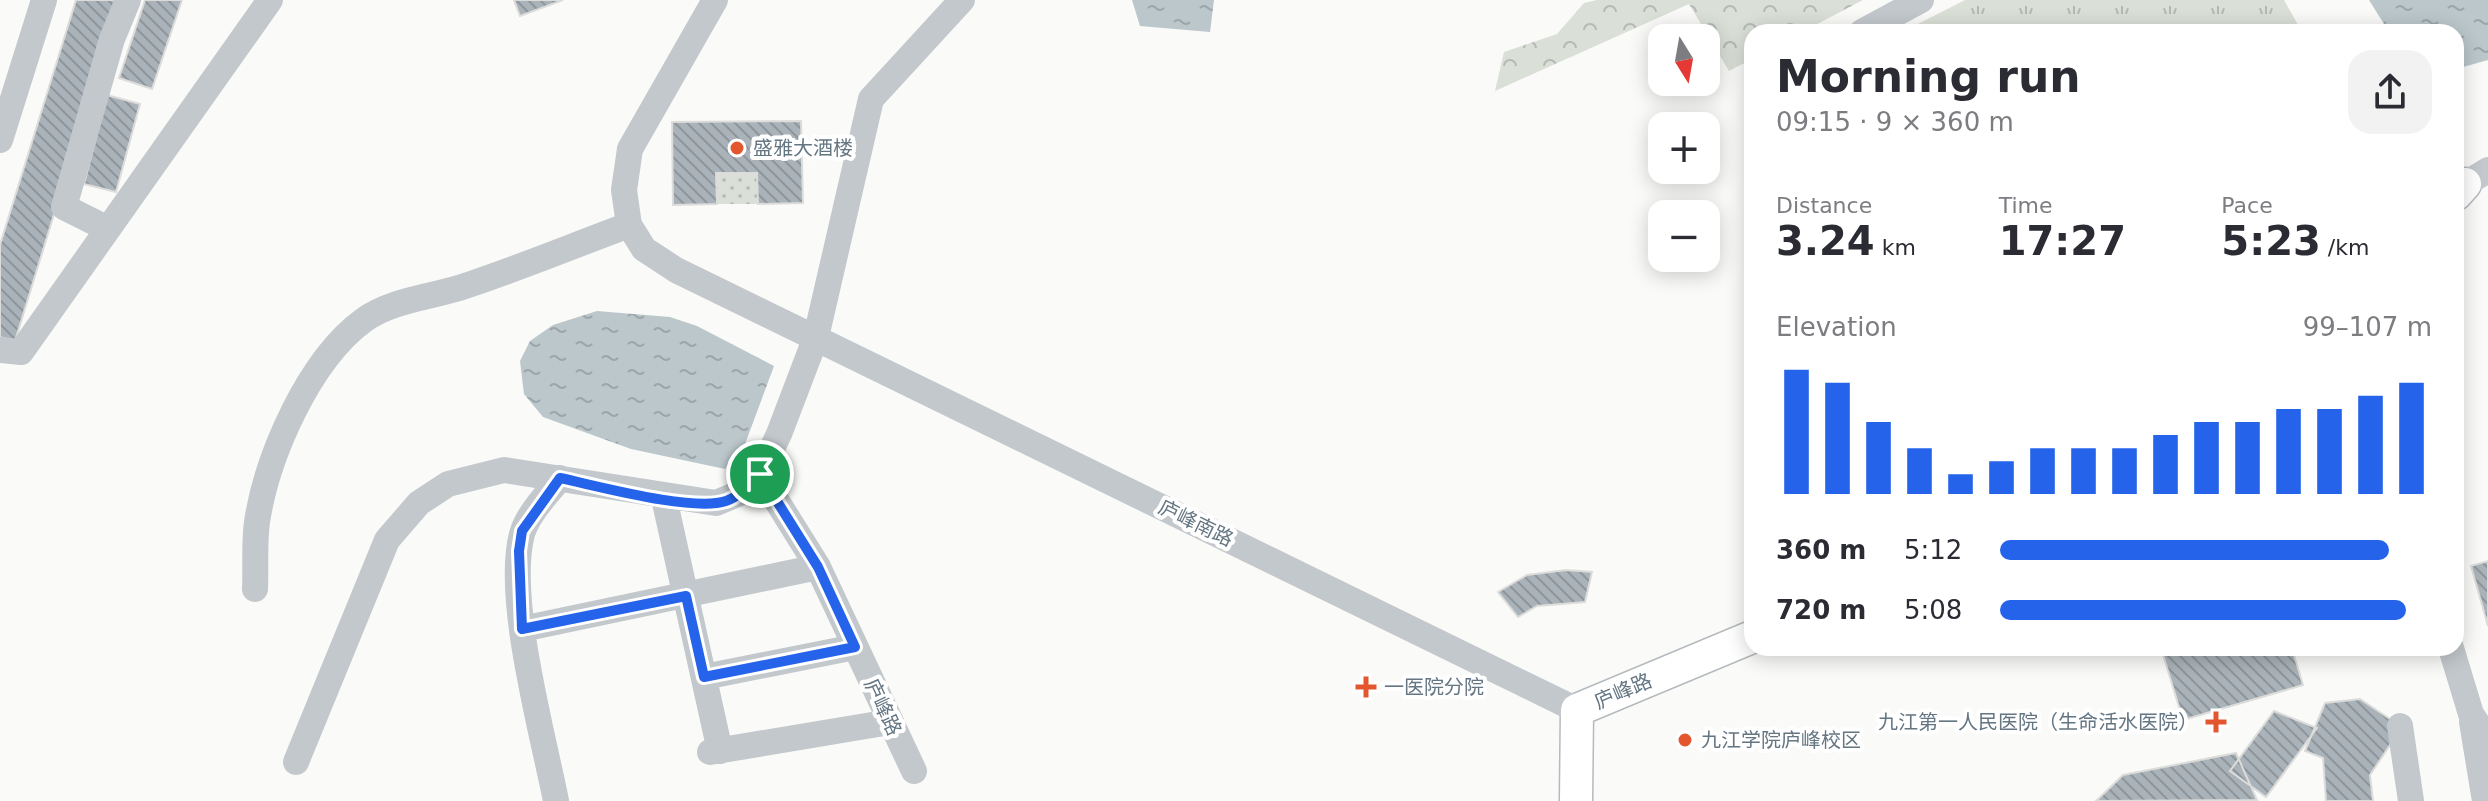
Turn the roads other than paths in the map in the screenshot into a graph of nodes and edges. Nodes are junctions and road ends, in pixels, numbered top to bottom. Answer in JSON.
{"nodes":[{"id":1,"x":44,"y":0,"type":"edge"},
{"id":2,"x":128,"y":0,"type":"edge"},
{"id":3,"x":270,"y":0,"type":"edge"},
{"id":4,"x":715,"y":0,"type":"edge"},
{"id":5,"x":962,"y":0,"type":"edge"},
{"id":6,"x":1921,"y":0,"type":"edge"},
{"id":7,"x":1877,"y":24,"type":"edge"},
{"id":8,"x":0,"y":140,"type":"edge"},
{"id":9,"x":629,"y":225,"type":"junction"},
{"id":10,"x":108,"y":229,"type":"junction"},
{"id":11,"x":816,"y":337,"type":"junction"},
{"id":12,"x":0,"y":350,"type":"edge"},
{"id":13,"x":760,"y":474,"type":"junction"},
{"id":14,"x":560,"y":478,"type":"junction"},
{"id":15,"x":664,"y":498,"type":"junction"},
{"id":16,"x":818,"y":567,"type":"junction"},
{"id":17,"x":255,"y":589,"type":"dead end"},
{"id":18,"x":686,"y":596,"type":"junction"},
{"id":19,"x":522,"y":629,"type":"junction"},
{"id":20,"x":1744,"y":640,"type":"edge"},
{"id":21,"x":855,"y":647,"type":"junction"},
{"id":22,"x":2453,"y":656,"type":"edge"},
{"id":23,"x":704,"y":677,"type":"junction"},
{"id":24,"x":1577,"y":710,"type":"junction"},
{"id":25,"x":2471,"y":714,"type":"junction"},
{"id":26,"x":890,"y":722,"type":"junction"},
{"id":27,"x":2400,"y":726,"type":"dead end"},
{"id":28,"x":2488,"y":739,"type":"edge"},
{"id":29,"x":296,"y":762,"type":"dead end"},
{"id":30,"x":914,"y":771,"type":"dead end"},
{"id":31,"x":556,"y":801,"type":"edge"},
{"id":32,"x":1576,"y":801,"type":"edge"},
{"id":33,"x":2411,"y":801,"type":"edge"},
{"id":34,"x":2485,"y":801,"type":"edge"}],
"edges":[{"from":1,"to":8,"type":"street"},
{"from":2,"to":10,"type":"street"},
{"from":3,"to":10,"type":"street"},
{"from":4,"to":9,"type":"street"},
{"from":5,"to":11,"type":"street"},
{"from":6,"to":7,"type":"street"},
{"from":9,"to":11,"type":"street","name":"庐峰南路"},
{"from":9,"to":17,"type":"street"},
{"from":10,"to":12,"type":"street"},
{"from":11,"to":13,"type":"street"},
{"from":11,"to":24,"type":"street","name":"庐峰南路"},
{"from":13,"to":15,"type":"street"},
{"from":13,"to":16,"type":"street","name":"庐峰路"},
{"from":14,"to":15,"type":"street"},
{"from":14,"to":19,"type":"street"},
{"from":14,"to":29,"type":"street"},
{"from":15,"to":18,"type":"street"},
{"from":16,"to":18,"type":"street"},
{"from":16,"to":21,"type":"street","name":"庐峰路"},
{"from":18,"to":19,"type":"street"},
{"from":18,"to":23,"type":"street"},
{"from":19,"to":31,"type":"street"},
{"from":20,"to":24,"type":"main road","name":"庐峰路"},
{"from":21,"to":23,"type":"street"},
{"from":21,"to":26,"type":"street","name":"庐峰路"},
{"from":22,"to":25,"type":"street"},
{"from":23,"to":26,"type":"street"},
{"from":24,"to":32,"type":"main road","name":"庐峰路"},
{"from":25,"to":28,"type":"street"},
{"from":25,"to":34,"type":"street"},
{"from":26,"to":30,"type":"street","name":"庐峰路"},
{"from":27,"to":33,"type":"street"}]}
